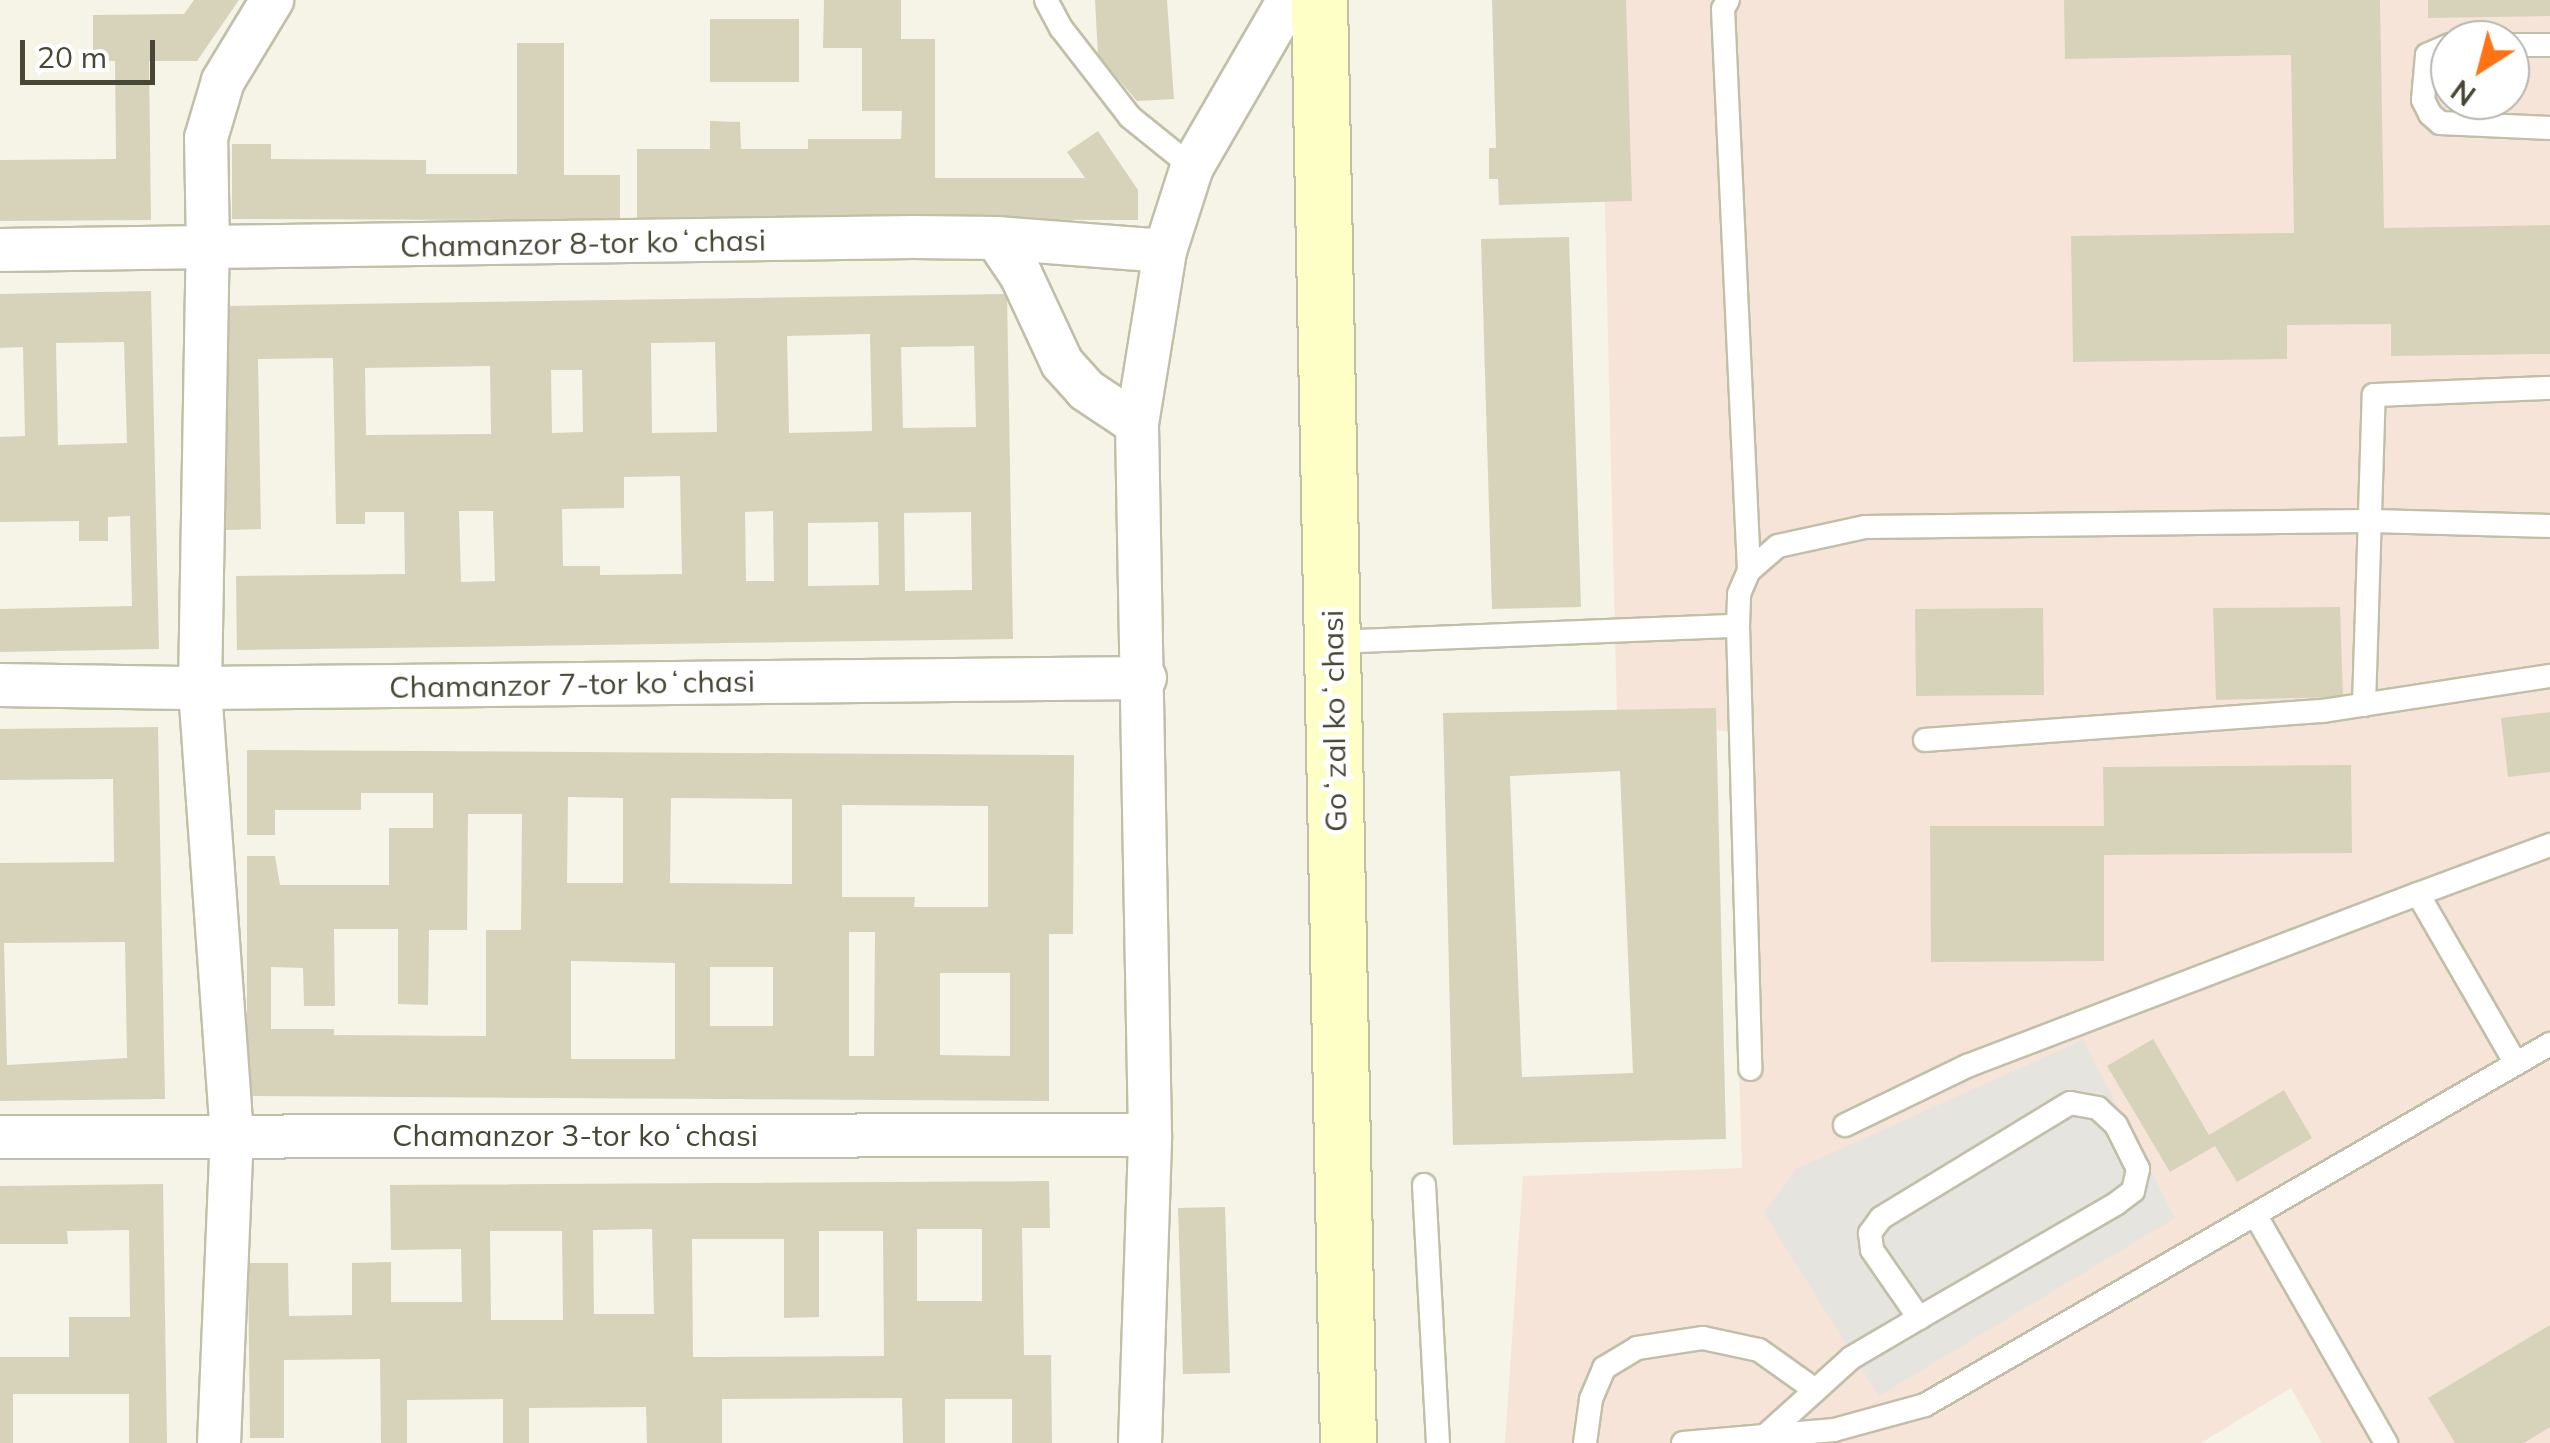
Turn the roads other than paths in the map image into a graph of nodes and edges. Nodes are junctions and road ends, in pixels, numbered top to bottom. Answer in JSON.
{"nodes":[{"id":1,"x":272,"y":0,"type":"edge"},
{"id":2,"x":1046,"y":0,"type":"edge"},
{"id":3,"x":1289,"y":0,"type":"edge"},
{"id":4,"x":1319,"y":0,"type":"edge"},
{"id":5,"x":1728,"y":0,"type":"edge"},
{"id":6,"x":2430,"y":54,"type":"edge"},
{"id":7,"x":2430,"y":114,"type":"edge"},
{"id":8,"x":2437,"y":120,"type":"edge"},
{"id":9,"x":2550,"y":128,"type":"edge"},
{"id":10,"x":1192,"y":167,"type":"junction"},
{"id":11,"x":996,"y":238,"type":"junction"},
{"id":12,"x":208,"y":249,"type":"junction"},
{"id":13,"x":0,"y":250,"type":"edge"},
{"id":14,"x":1165,"y":251,"type":"junction"},
{"id":15,"x":2550,"y":388,"type":"edge"},
{"id":16,"x":1137,"y":424,"type":"junction"},
{"id":17,"x":2373,"y":521,"type":"junction"},
{"id":18,"x":2550,"y":526,"type":"edge"},
{"id":19,"x":1749,"y":570,"type":"junction"},
{"id":20,"x":1738,"y":626,"type":"junction"},
{"id":21,"x":1332,"y":642,"type":"junction"},
{"id":22,"x":2550,"y":676,"type":"edge"},
{"id":23,"x":1145,"y":678,"type":"junction"},
{"id":24,"x":0,"y":685,"type":"edge"},
{"id":25,"x":200,"y":688,"type":"junction"},
{"id":26,"x":2364,"y":704,"type":"junction"},
{"id":27,"x":1925,"y":740,"type":"dead end"},
{"id":28,"x":2550,"y":845,"type":"edge"},
{"id":29,"x":2418,"y":894,"type":"junction"},
{"id":30,"x":2550,"y":1044,"type":"edge"},
{"id":31,"x":2516,"y":1064,"type":"junction"},
{"id":32,"x":1750,"y":1069,"type":"dead end"},
{"id":33,"x":1846,"y":1125,"type":"dead end"},
{"id":34,"x":1150,"y":1135,"type":"junction"},
{"id":35,"x":232,"y":1136,"type":"junction"},
{"id":36,"x":0,"y":1137,"type":"edge"},
{"id":37,"x":1424,"y":1185,"type":"dead end"},
{"id":38,"x":2256,"y":1216,"type":"junction"},
{"id":39,"x":1919,"y":1318,"type":"junction"},
{"id":40,"x":1816,"y":1390,"type":"junction"},
{"id":41,"x":1766,"y":1436,"type":"junction"},
{"id":42,"x":1838,"y":1436,"type":"edge"},
{"id":43,"x":219,"y":1443,"type":"edge"},
{"id":44,"x":1140,"y":1443,"type":"edge"},
{"id":45,"x":1348,"y":1443,"type":"edge"},
{"id":46,"x":1438,"y":1443,"type":"edge"},
{"id":47,"x":1585,"y":1443,"type":"edge"},
{"id":48,"x":1683,"y":1443,"type":"edge"},
{"id":49,"x":2386,"y":1443,"type":"edge"}],
"edges":[{"from":1,"to":12,"type":"street"},
{"from":2,"to":10,"type":"lane"},
{"from":3,"to":10,"type":"street"},
{"from":4,"to":21,"type":"main road","name":"Goʻzal koʻchasi"},
{"from":5,"to":19,"type":"lane"},
{"from":6,"to":7,"type":"lane"},
{"from":8,"to":9,"type":"lane"},
{"from":10,"to":14,"type":"street"},
{"from":11,"to":12,"type":"street","name":"Chamanzor 8-tor koʻchasi"},
{"from":11,"to":14,"type":"street","name":"Chamanzor 8-tor koʻchasi"},
{"from":11,"to":16,"type":"street"},
{"from":12,"to":13,"type":"street","name":"Chamanzor 8-tor koʻchasi"},
{"from":12,"to":25,"type":"street"},
{"from":14,"to":16,"type":"street"},
{"from":15,"to":17,"type":"lane"},
{"from":16,"to":23,"type":"street"},
{"from":17,"to":18,"type":"lane"},
{"from":17,"to":19,"type":"lane"},
{"from":17,"to":26,"type":"lane"},
{"from":19,"to":20,"type":"lane"},
{"from":20,"to":21,"type":"lane"},
{"from":20,"to":32,"type":"lane"},
{"from":21,"to":45,"type":"main road","name":"Goʻzal koʻchasi"},
{"from":22,"to":26,"type":"lane"},
{"from":23,"to":25,"type":"street","name":"Chamanzor 7-tor koʻchasi"},
{"from":23,"to":34,"type":"street"},
{"from":24,"to":25,"type":"street","name":"Chamanzor 7-tor koʻchasi"},
{"from":25,"to":35,"type":"street"},
{"from":26,"to":27,"type":"lane"},
{"from":28,"to":29,"type":"lane"},
{"from":29,"to":31,"type":"lane"},
{"from":29,"to":33,"type":"lane"},
{"from":30,"to":31,"type":"lane"},
{"from":31,"to":38,"type":"lane"},
{"from":34,"to":35,"type":"street","name":"Chamanzor 3-tor koʻchasi"},
{"from":34,"to":44,"type":"street"},
{"from":35,"to":36,"type":"street","name":"Chamanzor 3-tor koʻchasi"},
{"from":35,"to":43,"type":"street"},
{"from":37,"to":46,"type":"lane"},
{"from":38,"to":42,"type":"lane"},
{"from":38,"to":49,"type":"lane"},
{"from":39,"to":39,"type":"lane"},
{"from":39,"to":40,"type":"lane"},
{"from":40,"to":41,"type":"lane"},
{"from":40,"to":47,"type":"lane"},
{"from":41,"to":42,"type":"lane"},
{"from":41,"to":48,"type":"lane"}]}
